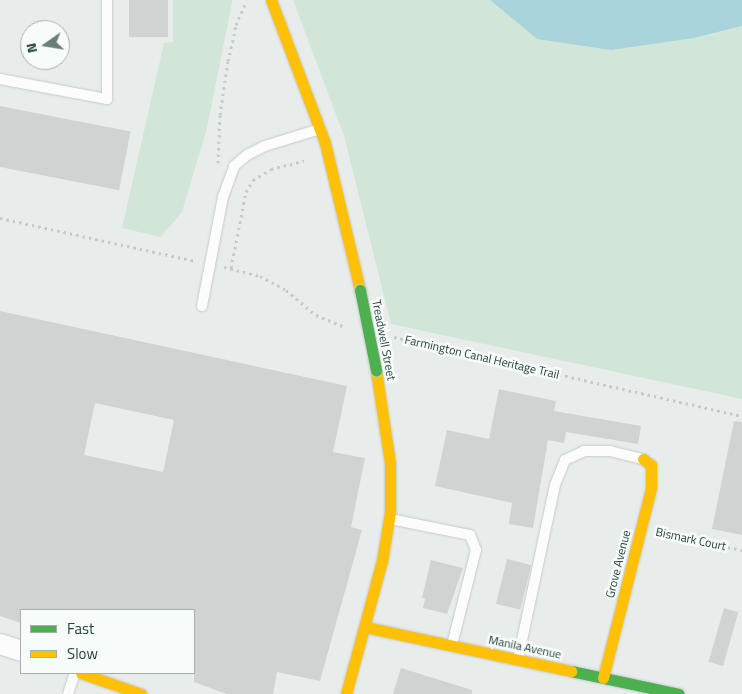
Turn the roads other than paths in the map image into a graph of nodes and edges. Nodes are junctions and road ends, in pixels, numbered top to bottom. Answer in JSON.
{"nodes":[{"id":1,"x":107,"y":0,"type":"edge"},
{"id":2,"x":271,"y":0,"type":"edge"},
{"id":3,"x":0,"y":78,"type":"edge"},
{"id":4,"x":320,"y":128,"type":"junction"},
{"id":5,"x":202,"y":306,"type":"dead end"},
{"id":6,"x":643,"y":459,"type":"joint"},
{"id":7,"x":389,"y":519,"type":"junction"},
{"id":8,"x":365,"y":627,"type":"junction"},
{"id":9,"x":0,"y":644,"type":"edge"},
{"id":10,"x":452,"y":645,"type":"junction"},
{"id":11,"x":20,"y":652,"type":"edge"},
{"id":12,"x":518,"y":660,"type":"junction"},
{"id":13,"x":75,"y":674,"type":"edge"},
{"id":14,"x":84,"y":674,"type":"edge"},
{"id":15,"x":603,"y":678,"type":"junction"},
{"id":16,"x":68,"y":694,"type":"edge"},
{"id":17,"x":140,"y":694,"type":"edge"},
{"id":18,"x":346,"y":694,"type":"edge"},
{"id":19,"x":679,"y":694,"type":"edge"}],
"edges":[{"from":1,"to":3,"type":"lane"},
{"from":2,"to":4,"type":"street","name":"Treadwell Street"},
{"from":4,"to":5,"type":"lane"},
{"from":4,"to":7,"type":"street","name":"Treadwell Street","bridge":true},
{"from":6,"to":12,"type":"lane"},
{"from":6,"to":15,"type":"street","name":"Grove Avenue"},
{"from":7,"to":8,"type":"street","name":"Treadwell Street"},
{"from":7,"to":10,"type":"lane"},
{"from":8,"to":10,"type":"street","name":"Manila Avenue"},
{"from":8,"to":18,"type":"street","name":"Treadwell Street"},
{"from":9,"to":11,"type":"street"},
{"from":10,"to":12,"type":"street","name":"Manila Avenue"},
{"from":12,"to":15,"type":"street","name":"Manila Avenue"},
{"from":13,"to":16,"type":"lane"},
{"from":14,"to":17,"type":"street"},
{"from":15,"to":19,"type":"street","name":"Manila Avenue"}]}
